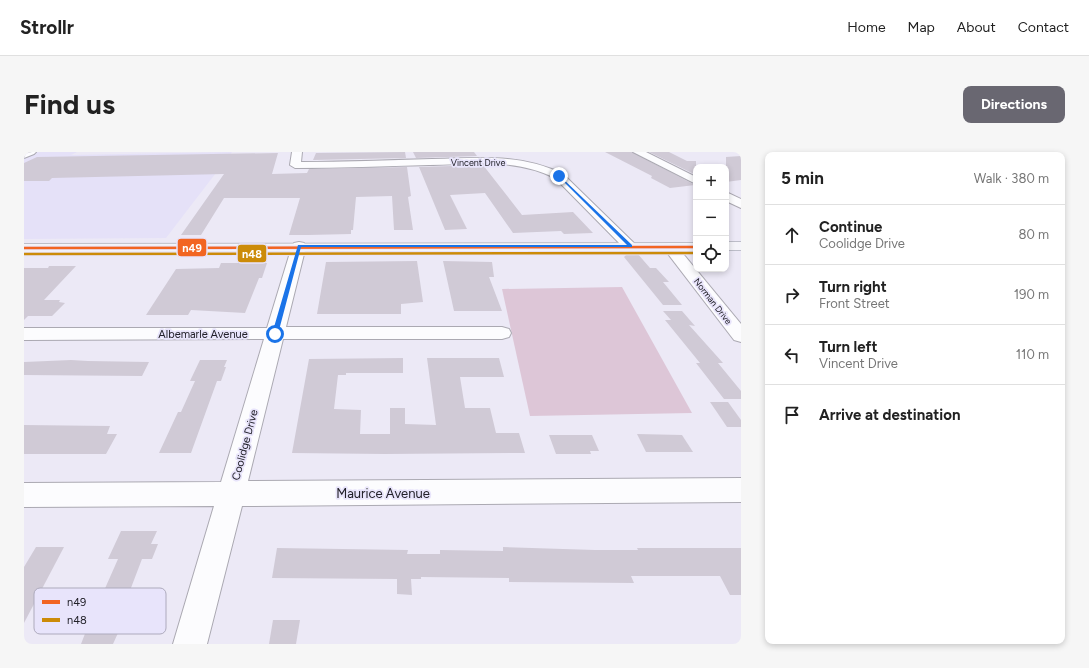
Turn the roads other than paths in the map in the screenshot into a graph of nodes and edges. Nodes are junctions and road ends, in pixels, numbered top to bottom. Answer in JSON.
{"nodes":[{"id":1,"x":31,"y":152,"type":"edge"},
{"id":2,"x":297,"y":152,"type":"edge"},
{"id":3,"x":638,"y":152,"type":"edge"},
{"id":4,"x":24,"y":155,"type":"edge"},
{"id":5,"x":693,"y":180,"type":"edge"},
{"id":6,"x":729,"y":198,"type":"edge"},
{"id":7,"x":741,"y":204,"type":"edge"},
{"id":8,"x":299,"y":246,"type":"junction"},
{"id":9,"x":630,"y":246,"type":"junction"},
{"id":10,"x":729,"y":246,"type":"edge"},
{"id":11,"x":741,"y":246,"type":"edge"},
{"id":12,"x":670,"y":247,"type":"junction"},
{"id":13,"x":693,"y":247,"type":"edge"},
{"id":14,"x":24,"y":248,"type":"edge"},
{"id":15,"x":502,"y":333,"type":"dead end"},
{"id":16,"x":24,"y":334,"type":"edge"},
{"id":17,"x":275,"y":334,"type":"junction"},
{"id":18,"x":741,"y":336,"type":"edge"},
{"id":19,"x":741,"y":490,"type":"edge"},
{"id":20,"x":231,"y":494,"type":"junction"},
{"id":21,"x":24,"y":495,"type":"edge"},
{"id":22,"x":190,"y":644,"type":"edge"}],
"edges":[{"from":1,"to":4,"type":"street"},
{"from":2,"to":9,"type":"street","name":"Vincent Drive"},
{"from":3,"to":5,"type":"street"},
{"from":6,"to":7,"type":"street"},
{"from":8,"to":9,"type":"main road"},
{"from":8,"to":14,"type":"main road"},
{"from":8,"to":17,"type":"street","name":"Coolidge Drive"},
{"from":9,"to":12,"type":"main road"},
{"from":10,"to":11,"type":"main road"},
{"from":12,"to":13,"type":"main road"},
{"from":12,"to":18,"type":"street","name":"Norman Drive"},
{"from":15,"to":17,"type":"street","name":"Albemarle Avenue"},
{"from":16,"to":17,"type":"street","name":"Albemarle Avenue"},
{"from":17,"to":20,"type":"street","name":"Coolidge Drive"},
{"from":19,"to":20,"type":"street","name":"Maurice Avenue"},
{"from":20,"to":21,"type":"street","name":"Maurice Avenue"},
{"from":20,"to":22,"type":"street","name":"Coolidge Drive"}]}
